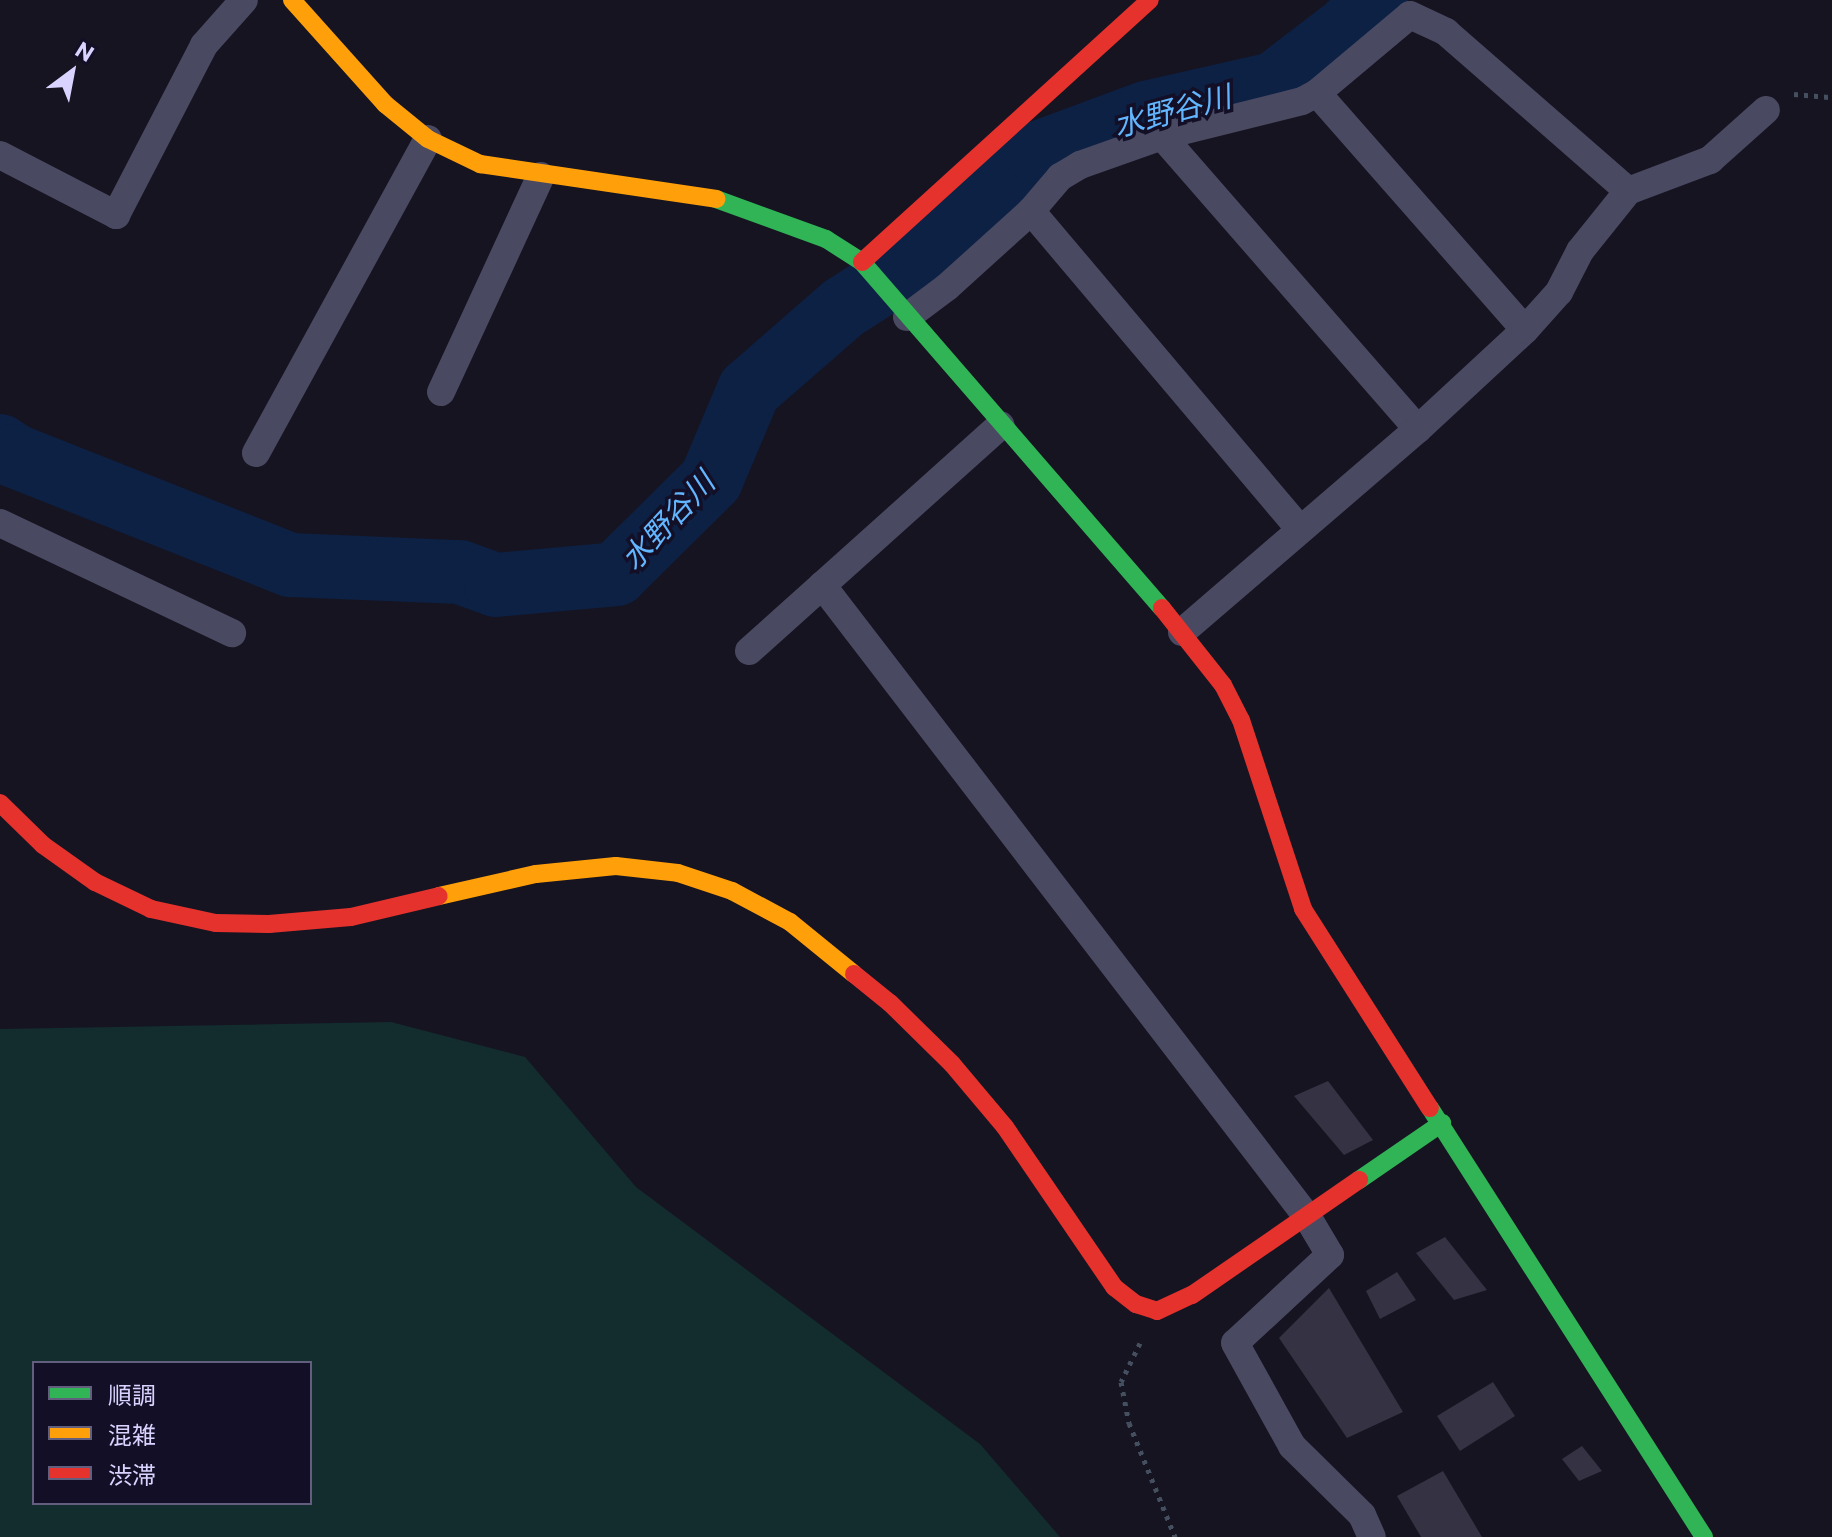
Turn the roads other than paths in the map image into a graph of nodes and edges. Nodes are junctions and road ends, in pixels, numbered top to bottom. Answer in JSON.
{"nodes":[{"id":1,"x":244,"y":0,"type":"edge"},
{"id":2,"x":292,"y":0,"type":"edge"},
{"id":3,"x":1147,"y":1,"type":"edge"},
{"id":4,"x":1317,"y":93,"type":"junction"},
{"id":5,"x":1766,"y":110,"type":"dead end"},
{"id":6,"x":1162,"y":136,"type":"junction"},
{"id":7,"x":428,"y":139,"type":"junction"},
{"id":8,"x":0,"y":155,"type":"edge"},
{"id":9,"x":541,"y":176,"type":"junction"},
{"id":10,"x":1628,"y":191,"type":"junction"},
{"id":11,"x":1031,"y":211,"type":"junction"},
{"id":12,"x":867,"y":269,"type":"junction"},
{"id":13,"x":901,"y":310,"type":"junction"},
{"id":14,"x":1525,"y":330,"type":"junction"},
{"id":15,"x":441,"y":392,"type":"dead end"},
{"id":16,"x":1001,"y":425,"type":"junction"},
{"id":17,"x":1418,"y":429,"type":"junction"},
{"id":18,"x":256,"y":453,"type":"dead end"},
{"id":19,"x":0,"y":523,"type":"edge"},
{"id":20,"x":1299,"y":528,"type":"junction"},
{"id":21,"x":822,"y":585,"type":"junction"},
{"id":22,"x":1182,"y":632,"type":"junction"},
{"id":23,"x":232,"y":633,"type":"dead end"},
{"id":24,"x":749,"y":651,"type":"dead end"},
{"id":25,"x":0,"y":803,"type":"edge"},
{"id":26,"x":1442,"y":1123,"type":"junction"},
{"id":27,"x":1308,"y":1218,"type":"junction"},
{"id":28,"x":1372,"y":1537,"type":"edge"},
{"id":29,"x":1704,"y":1537,"type":"edge"}],
"edges":[{"from":1,"to":8,"type":"street"},
{"from":2,"to":7,"type":"street"},
{"from":3,"to":12,"type":"street"},
{"from":4,"to":6,"type":"street"},
{"from":4,"to":10,"type":"street"},
{"from":4,"to":14,"type":"street"},
{"from":5,"to":10,"type":"street"},
{"from":6,"to":11,"type":"street"},
{"from":6,"to":17,"type":"street"},
{"from":7,"to":9,"type":"street"},
{"from":7,"to":18,"type":"street"},
{"from":9,"to":12,"type":"street"},
{"from":9,"to":15,"type":"street"},
{"from":10,"to":14,"type":"street"},
{"from":11,"to":13,"type":"street"},
{"from":11,"to":20,"type":"street"},
{"from":12,"to":13,"type":"street"},
{"from":13,"to":16,"type":"street"},
{"from":14,"to":17,"type":"street"},
{"from":16,"to":21,"type":"street"},
{"from":16,"to":22,"type":"street"},
{"from":17,"to":20,"type":"street"},
{"from":19,"to":23,"type":"street"},
{"from":20,"to":22,"type":"street"},
{"from":21,"to":24,"type":"street"},
{"from":21,"to":27,"type":"street"},
{"from":22,"to":26,"type":"street"},
{"from":25,"to":27,"type":"street"},
{"from":26,"to":27,"type":"street"},
{"from":26,"to":29,"type":"street"},
{"from":27,"to":28,"type":"street"}]}
